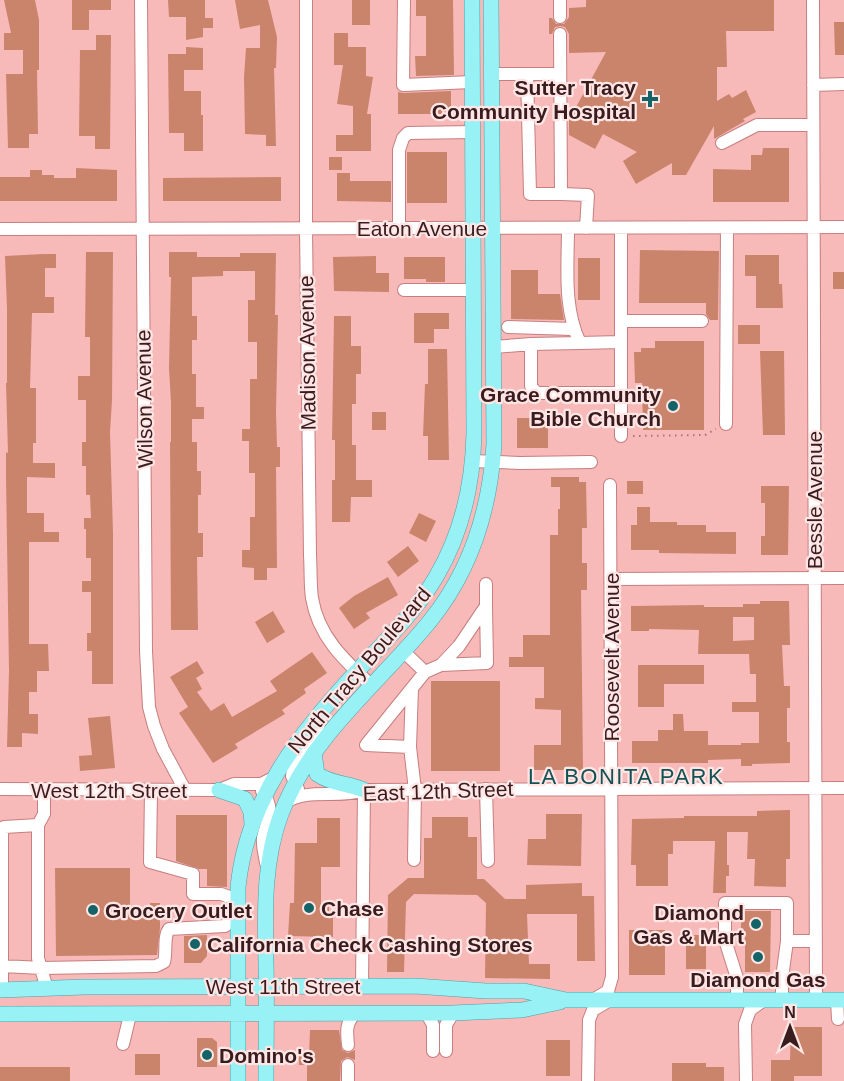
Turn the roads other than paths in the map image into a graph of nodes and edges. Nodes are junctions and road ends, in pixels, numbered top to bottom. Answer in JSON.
{"nodes":[{"id":1,"x":141,"y":0,"type":"edge"},
{"id":2,"x":306,"y":0,"type":"edge"},
{"id":3,"x":404,"y":0,"type":"edge"},
{"id":4,"x":472,"y":0,"type":"edge"},
{"id":5,"x":492,"y":0,"type":"edge"},
{"id":6,"x":560,"y":0,"type":"edge"},
{"id":7,"x":813,"y":0,"type":"edge"},
{"id":8,"x":560,"y":17,"type":"dead end"},
{"id":9,"x":560,"y":34,"type":"dead end"},
{"id":10,"x":492,"y":74,"type":"junction"},
{"id":11,"x":526,"y":74,"type":"junction"},
{"id":12,"x":560,"y":74,"type":"junction"},
{"id":13,"x":472,"y":82,"type":"junction"},
{"id":14,"x":844,"y":84,"type":"edge"},
{"id":15,"x":813,"y":85,"type":"junction"},
{"id":16,"x":813,"y":125,"type":"junction"},
{"id":17,"x":473,"y":132,"type":"junction"},
{"id":18,"x":722,"y":143,"type":"dead end"},
{"id":19,"x":561,"y":194,"type":"junction"},
{"id":20,"x":813,"y":227,"type":"junction"},
{"id":21,"x":844,"y":227,"type":"edge"},
{"id":22,"x":399,"y":228,"type":"junction"},
{"id":23,"x":473,"y":228,"type":"junction"},
{"id":24,"x":492,"y":228,"type":"junction"},
{"id":25,"x":568,"y":228,"type":"junction"},
{"id":26,"x":586,"y":228,"type":"junction"},
{"id":27,"x":621,"y":228,"type":"junction"},
{"id":28,"x":728,"y":228,"type":"junction"},
{"id":29,"x":0,"y":229,"type":"edge"},
{"id":30,"x":142,"y":229,"type":"junction"},
{"id":31,"x":306,"y":229,"type":"junction"},
{"id":32,"x":404,"y":290,"type":"dead end"},
{"id":33,"x":473,"y":290,"type":"junction"},
{"id":34,"x":621,"y":321,"type":"junction"},
{"id":35,"x":702,"y":321,"type":"dead end"},
{"id":36,"x":508,"y":327,"type":"dead end"},
{"id":37,"x":573,"y":328,"type":"junction"},
{"id":38,"x":621,"y":342,"type":"junction"},
{"id":39,"x":580,"y":343,"type":"junction"},
{"id":40,"x":531,"y":344,"type":"junction"},
{"id":41,"x":494,"y":347,"type":"junction"},
{"id":42,"x":621,"y":393,"type":"junction"},
{"id":43,"x":726,"y":424,"type":"road end"},
{"id":44,"x":621,"y":436,"type":"road end"},
{"id":45,"x":473,"y":461,"type":"junction"},
{"id":46,"x":493,"y":462,"type":"junction"},
{"id":47,"x":591,"y":462,"type":"dead end"},
{"id":48,"x":610,"y":485,"type":"dead end"},
{"id":49,"x":612,"y":579,"type":"junction"},
{"id":50,"x":814,"y":579,"type":"junction"},
{"id":51,"x":844,"y":579,"type":"edge"},
{"id":52,"x":486,"y":584,"type":"dead end"},
{"id":53,"x":486,"y":606,"type":"junction"},
{"id":54,"x":403,"y":651,"type":"junction"},
{"id":55,"x":441,"y":664,"type":"junction"},
{"id":56,"x":357,"y":672,"type":"junction"},
{"id":57,"x":425,"y":672,"type":"junction"},
{"id":58,"x":371,"y":685,"type":"junction"},
{"id":59,"x":412,"y":688,"type":"junction"},
{"id":60,"x":324,"y":707,"type":"junction"},
{"id":61,"x":410,"y":747,"type":"junction"},
{"id":62,"x":314,"y":753,"type":"junction"},
{"id":63,"x":611,"y":788,"type":"junction"},
{"id":64,"x":844,"y":788,"type":"edge"},
{"id":65,"x":0,"y":789,"type":"edge"},
{"id":66,"x":301,"y":789,"type":"junction"},
{"id":67,"x":486,"y":789,"type":"junction"},
{"id":68,"x":815,"y":789,"type":"junction"},
{"id":69,"x":44,"y":790,"type":"junction"},
{"id":70,"x":151,"y":790,"type":"junction"},
{"id":71,"x":184,"y":790,"type":"junction"},
{"id":72,"x":219,"y":790,"type":"junction"},
{"id":73,"x":259,"y":790,"type":"junction"},
{"id":74,"x":364,"y":790,"type":"junction"},
{"id":75,"x":415,"y":790,"type":"junction"},
{"id":76,"x":252,"y":824,"type":"junction"},
{"id":77,"x":38,"y":825,"type":"junction"},
{"id":78,"x":414,"y":860,"type":"dead end"},
{"id":79,"x":488,"y":861,"type":"dead end"},
{"id":80,"x":267,"y":874,"type":"junction"},
{"id":81,"x":238,"y":908,"type":"junction"},
{"id":82,"x":787,"y":941,"type":"junction"},
{"id":83,"x":815,"y":941,"type":"junction"},
{"id":84,"x":2,"y":966,"type":"junction"},
{"id":85,"x":42,"y":968,"type":"junction"},
{"id":86,"x":238,"y":986,"type":"junction"},
{"id":87,"x":266,"y":986,"type":"junction"},
{"id":88,"x":362,"y":986,"type":"junction"},
{"id":89,"x":47,"y":989,"type":"junction"},
{"id":90,"x":1,"y":990,"type":"edge"},
{"id":91,"x":566,"y":1000,"type":"junction"},
{"id":92,"x":601,"y":1000,"type":"junction"},
{"id":93,"x":737,"y":1000,"type":"junction"},
{"id":94,"x":764,"y":1000,"type":"junction"},
{"id":95,"x":782,"y":1000,"type":"junction"},
{"id":96,"x":816,"y":1000,"type":"junction"},
{"id":97,"x":841,"y":1000,"type":"edge"},
{"id":98,"x":0,"y":1014,"type":"edge"},
{"id":99,"x":355,"y":1014,"type":"junction"},
{"id":100,"x":427,"y":1014,"type":"junction"},
{"id":101,"x":453,"y":1014,"type":"junction"},
{"id":102,"x":130,"y":1015,"type":"junction"},
{"id":103,"x":238,"y":1015,"type":"junction"},
{"id":104,"x":266,"y":1015,"type":"junction"},
{"id":105,"x":838,"y":1019,"type":"dead end"},
{"id":106,"x":123,"y":1044,"type":"dead end"},
{"id":107,"x":348,"y":1045,"type":"dead end"},
{"id":108,"x":348,"y":1065,"type":"dead end"},
{"id":109,"x":238,"y":1081,"type":"edge"},
{"id":110,"x":266,"y":1081,"type":"edge"},
{"id":111,"x":348,"y":1081,"type":"edge"},
{"id":112,"x":588,"y":1081,"type":"edge"},
{"id":113,"x":746,"y":1081,"type":"edge"}],
"edges":[{"from":1,"to":30,"type":"street","name":"Wilson Avenue"},
{"from":2,"to":31,"type":"street","name":"Madison Avenue"},
{"from":3,"to":13,"type":"street"},
{"from":4,"to":13,"type":"main road","name":"North Tracy Boulevard"},
{"from":5,"to":10,"type":"main road","name":"North Tracy Boulevard"},
{"from":6,"to":8,"type":"street"},
{"from":7,"to":15,"type":"street","name":"Bessle Avenue"},
{"from":9,"to":12,"type":"street"},
{"from":10,"to":11,"type":"street"},
{"from":10,"to":24,"type":"main road","name":"North Tracy Boulevard"},
{"from":11,"to":12,"type":"street"},
{"from":11,"to":19,"type":"street"},
{"from":12,"to":19,"type":"street"},
{"from":13,"to":17,"type":"main road","name":"North Tracy Boulevard"},
{"from":14,"to":15,"type":"street"},
{"from":15,"to":16,"type":"street","name":"Bessle Avenue"},
{"from":16,"to":18,"type":"street"},
{"from":16,"to":20,"type":"street","name":"Bessle Avenue"},
{"from":17,"to":22,"type":"street"},
{"from":17,"to":23,"type":"main road","name":"North Tracy Boulevard"},
{"from":19,"to":26,"type":"street"},
{"from":20,"to":21,"type":"street","name":"Eaton Avenue"},
{"from":20,"to":28,"type":"street","name":"Eaton Avenue"},
{"from":20,"to":50,"type":"street","name":"Bessle Avenue"},
{"from":22,"to":23,"type":"street","name":"Eaton Avenue"},
{"from":22,"to":31,"type":"street","name":"Eaton Avenue"},
{"from":23,"to":24,"type":"street","name":"Eaton Avenue"},
{"from":23,"to":33,"type":"main road","name":"North Tracy Boulevard"},
{"from":24,"to":25,"type":"street","name":"Eaton Avenue"},
{"from":24,"to":41,"type":"main road","name":"North Tracy Boulevard"},
{"from":25,"to":26,"type":"street","name":"Eaton Avenue"},
{"from":25,"to":37,"type":"street"},
{"from":26,"to":27,"type":"street","name":"Eaton Avenue"},
{"from":27,"to":28,"type":"street","name":"Eaton Avenue"},
{"from":27,"to":34,"type":"street"},
{"from":28,"to":43,"type":"street"},
{"from":29,"to":30,"type":"street","name":"Eaton Avenue"},
{"from":30,"to":31,"type":"street","name":"Eaton Avenue"},
{"from":30,"to":71,"type":"street","name":"Wilson Avenue"},
{"from":31,"to":56,"type":"street","name":"Madison Avenue"},
{"from":32,"to":33,"type":"street"},
{"from":33,"to":45,"type":"main road","name":"North Tracy Boulevard"},
{"from":34,"to":35,"type":"street"},
{"from":34,"to":38,"type":"street"},
{"from":36,"to":37,"type":"street"},
{"from":37,"to":39,"type":"street"},
{"from":38,"to":39,"type":"street"},
{"from":38,"to":42,"type":"street"},
{"from":39,"to":40,"type":"street"},
{"from":40,"to":41,"type":"street"},
{"from":40,"to":42,"type":"street"},
{"from":41,"to":46,"type":"main road","name":"North Tracy Boulevard"},
{"from":42,"to":44,"type":"street"},
{"from":45,"to":46,"type":"street"},
{"from":45,"to":56,"type":"main road","name":"North Tracy Boulevard"},
{"from":46,"to":47,"type":"street"},
{"from":46,"to":54,"type":"main road","name":"North Tracy Boulevard"},
{"from":48,"to":49,"type":"street","name":"Roosevelt Avenue"},
{"from":49,"to":50,"type":"street"},
{"from":49,"to":63,"type":"street","name":"Roosevelt Avenue"},
{"from":50,"to":51,"type":"street"},
{"from":50,"to":68,"type":"street","name":"Bessle Avenue"},
{"from":52,"to":53,"type":"street"},
{"from":53,"to":55,"type":"street"},
{"from":53,"to":55,"type":"street"},
{"from":54,"to":57,"type":"street"},
{"from":54,"to":58,"type":"main road","name":"North Tracy Boulevard"},
{"from":55,"to":57,"type":"street"},
{"from":56,"to":58,"type":"street","name":"Madison Avenue"},
{"from":56,"to":60,"type":"main road","name":"North Tracy Boulevard"},
{"from":57,"to":59,"type":"street"},
{"from":58,"to":62,"type":"main road","name":"North Tracy Boulevard"},
{"from":59,"to":61,"type":"street"},
{"from":59,"to":61,"type":"street"},
{"from":60,"to":66,"type":"street"},
{"from":60,"to":73,"type":"main road","name":"North Tracy Boulevard"},
{"from":61,"to":75,"type":"street"},
{"from":62,"to":66,"type":"main road","name":"North Tracy Boulevard"},
{"from":62,"to":74,"type":"main road"},
{"from":63,"to":67,"type":"street","name":"East 12th Street"},
{"from":63,"to":68,"type":"street","name":"East 12th Street"},
{"from":63,"to":92,"type":"street","name":"Roosevelt Avenue"},
{"from":64,"to":68,"type":"street","name":"East 12th Street"},
{"from":65,"to":69,"type":"street","name":"West 12th Street"},
{"from":66,"to":74,"type":"street","name":"East 12th Street"},
{"from":66,"to":80,"type":"main road","name":"North Tracy Boulevard"},
{"from":67,"to":75,"type":"street","name":"East 12th Street"},
{"from":67,"to":79,"type":"street"},
{"from":68,"to":83,"type":"street","name":"Bessle Avenue"},
{"from":69,"to":70,"type":"street","name":"West 12th Street"},
{"from":69,"to":77,"type":"street"},
{"from":70,"to":71,"type":"street","name":"West 12th Street"},
{"from":70,"to":81,"type":"street"},
{"from":71,"to":72,"type":"street","name":"West 12th Street"},
{"from":72,"to":73,"type":"street"},
{"from":72,"to":76,"type":"main road"},
{"from":73,"to":76,"type":"main road","name":"North Tracy Boulevard"},
{"from":73,"to":80,"type":"street"},
{"from":74,"to":75,"type":"street","name":"East 12th Street"},
{"from":74,"to":88,"type":"street"},
{"from":75,"to":78,"type":"street"},
{"from":76,"to":81,"type":"main road","name":"North Tracy Boulevard"},
{"from":77,"to":84,"type":"street"},
{"from":77,"to":85,"type":"street"},
{"from":80,"to":87,"type":"main road","name":"North Tracy Boulevard"},
{"from":81,"to":85,"type":"street"},
{"from":81,"to":86,"type":"main road","name":"North Tracy Boulevard"},
{"from":82,"to":83,"type":"street"},
{"from":82,"to":93,"type":"street"},
{"from":82,"to":95,"type":"street"},
{"from":83,"to":96,"type":"street","name":"Bessle Avenue"},
{"from":84,"to":85,"type":"street"},
{"from":84,"to":90,"type":"street"},
{"from":85,"to":89,"type":"street"},
{"from":86,"to":87,"type":"main road","name":"West 11th Street"},
{"from":86,"to":89,"type":"main road","name":"West 11th Street"},
{"from":86,"to":103,"type":"main road","name":"North Tracy Boulevard"},
{"from":87,"to":88,"type":"main road","name":"West 11th Street"},
{"from":87,"to":104,"type":"main road","name":"North Tracy Boulevard"},
{"from":88,"to":91,"type":"main road","name":"West 11th Street"},
{"from":89,"to":90,"type":"main road","name":"West 11th Street"},
{"from":91,"to":92,"type":"main road","name":"West 11th Street"},
{"from":91,"to":101,"type":"main road","name":"West 11th Street"},
{"from":92,"to":93,"type":"main road","name":"West 11th Street"},
{"from":92,"to":112,"type":"street","name":"Roosevelt Avenue"},
{"from":93,"to":94,"type":"main road","name":"West 11th Street"},
{"from":94,"to":95,"type":"main road","name":"West 11th Street"},
{"from":94,"to":113,"type":"street"},
{"from":95,"to":96,"type":"main road","name":"West 11th Street"},
{"from":96,"to":97,"type":"main road","name":"West 11th Street"},
{"from":97,"to":105,"type":"street"},
{"from":98,"to":102,"type":"main road","name":"West 11th Street"},
{"from":99,"to":100,"type":"main road","name":"West 11th Street"},
{"from":99,"to":104,"type":"main road","name":"West 11th Street"},
{"from":99,"to":107,"type":"street"},
{"from":100,"to":101,"type":"main road","name":"West 11th Street"},
{"from":100,"to":101,"type":"street"},
{"from":102,"to":103,"type":"main road","name":"West 11th Street"},
{"from":102,"to":106,"type":"street"},
{"from":103,"to":104,"type":"main road","name":"West 11th Street"},
{"from":103,"to":109,"type":"main road","name":"North Tracy Boulevard"},
{"from":104,"to":110,"type":"main road","name":"North Tracy Boulevard"},
{"from":108,"to":111,"type":"street"}]}
